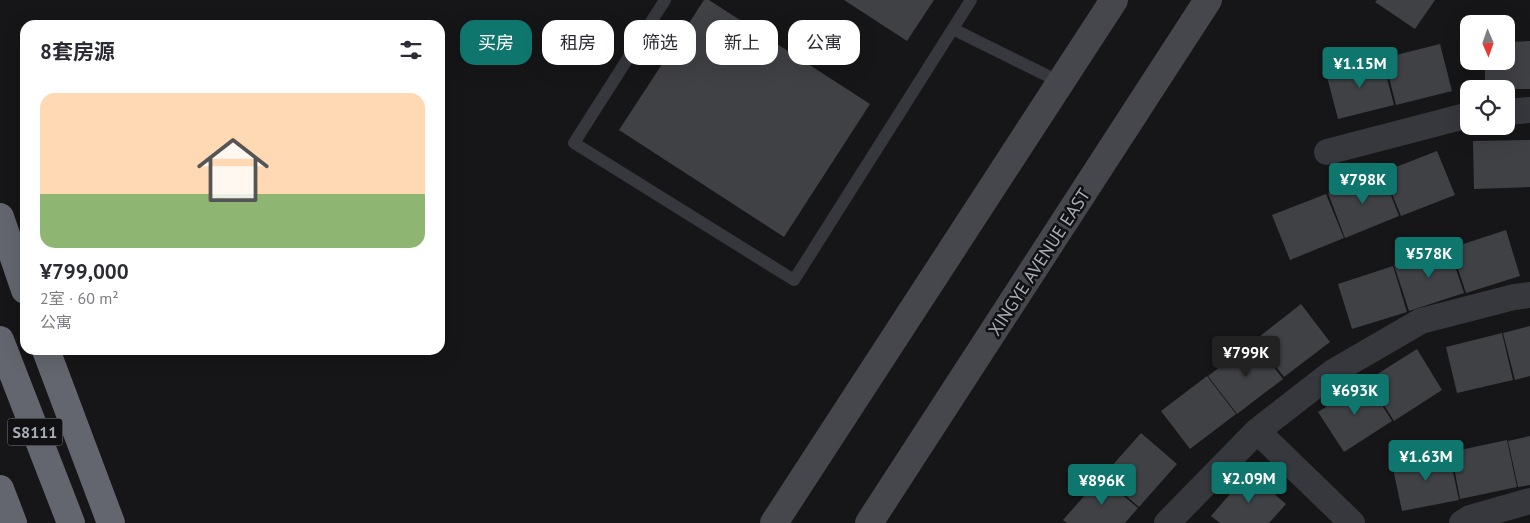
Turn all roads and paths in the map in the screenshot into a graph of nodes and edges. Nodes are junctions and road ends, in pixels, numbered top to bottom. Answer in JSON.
{"nodes":[{"id":1,"x":664,"y":0,"type":"edge"},
{"id":2,"x":972,"y":0,"type":"edge"},
{"id":3,"x":1114,"y":0,"type":"edge"},
{"id":4,"x":1208,"y":0,"type":"edge"},
{"id":5,"x":953,"y":29,"type":"junction"},
{"id":6,"x":1060,"y":82,"type":"junction"},
{"id":7,"x":1530,"y":110,"type":"edge"},
{"id":8,"x":1515,"y":111,"type":"edge"},
{"id":9,"x":1460,"y":117,"type":"edge"},
{"id":10,"x":1327,"y":152,"type":"dead end"},
{"id":11,"x":0,"y":217,"type":"edge"},
{"id":12,"x":20,"y":275,"type":"edge"},
{"id":13,"x":1530,"y":295,"type":"edge"},
{"id":14,"x":0,"y":340,"type":"edge"},
{"id":15,"x":48,"y":355,"type":"edge"},
{"id":16,"x":1257,"y":430,"type":"junction"},
{"id":17,"x":0,"y":489,"type":"edge"},
{"id":18,"x":1530,"y":501,"type":"edge"},
{"id":19,"x":13,"y":523,"type":"edge"},
{"id":20,"x":71,"y":523,"type":"edge"},
{"id":21,"x":111,"y":523,"type":"edge"},
{"id":22,"x":774,"y":523,"type":"edge"},
{"id":23,"x":869,"y":523,"type":"edge"},
{"id":24,"x":1167,"y":523,"type":"edge"},
{"id":25,"x":1352,"y":523,"type":"edge"},
{"id":26,"x":1462,"y":523,"type":"edge"}],
"edges":[{"from":1,"to":5,"type":"lane"},
{"from":2,"to":5,"type":"lane"},
{"from":3,"to":6,"type":"main road"},
{"from":4,"to":23,"type":"main road","name":"XINGYE AVENUE EAST"},
{"from":5,"to":6,"type":"lane"},
{"from":6,"to":22,"type":"main road"},
{"from":7,"to":8,"type":"street"},
{"from":9,"to":10,"type":"street"},
{"from":11,"to":12,"type":"highway"},
{"from":13,"to":16,"type":"street"},
{"from":14,"to":20,"type":"highway","number":"S8111"},
{"from":15,"to":21,"type":"highway"},
{"from":16,"to":24,"type":"street"},
{"from":16,"to":25,"type":"street"},
{"from":17,"to":19,"type":"highway"},
{"from":18,"to":26,"type":"street"}]}
